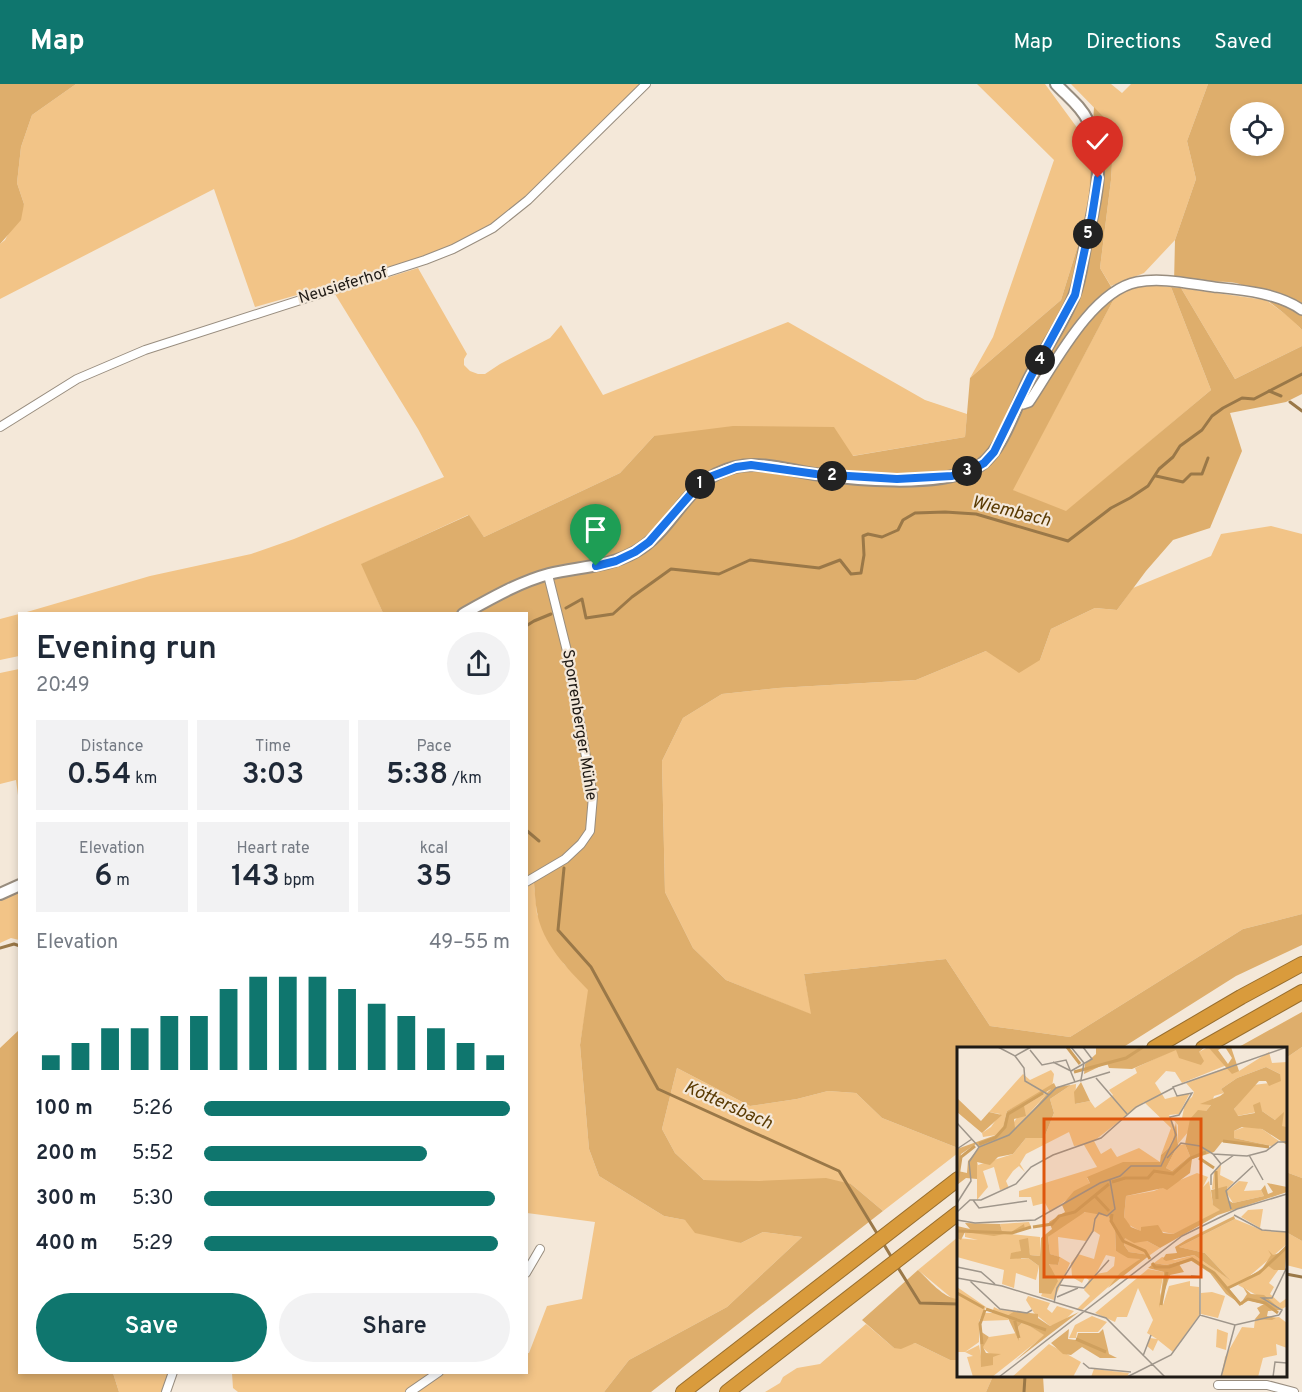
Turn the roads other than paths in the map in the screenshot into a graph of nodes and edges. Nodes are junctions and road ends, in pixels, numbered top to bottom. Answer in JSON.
{"nodes":[{"id":1,"x":646,"y":84,"type":"edge"},
{"id":2,"x":1056,"y":84,"type":"edge"},
{"id":3,"x":1302,"y":310,"type":"edge"},
{"id":4,"x":1018,"y":403,"type":"junction"},
{"id":5,"x":0,"y":427,"type":"edge"},
{"id":6,"x":548,"y":574,"type":"junction"},
{"id":7,"x":467,"y":612,"type":"edge"},
{"id":8,"x":528,"y":881,"type":"edge"},
{"id":9,"x":18,"y":886,"type":"edge"},
{"id":10,"x":0,"y":894,"type":"edge"},
{"id":11,"x":1302,"y":964,"type":"edge"},
{"id":12,"x":1302,"y":992,"type":"edge"},
{"id":13,"x":1156,"y":1047,"type":"edge"},
{"id":14,"x":1205,"y":1047,"type":"edge"},
{"id":15,"x":957,"y":1180,"type":"edge"},
{"id":16,"x":957,"y":1214,"type":"edge"},
{"id":17,"x":540,"y":1249,"type":"dead end"},
{"id":18,"x":528,"y":1270,"type":"edge"},
{"id":19,"x":172,"y":1374,"type":"edge"},
{"id":20,"x":436,"y":1374,"type":"edge"},
{"id":21,"x":1218,"y":1385,"type":"dead end"},
{"id":22,"x":166,"y":1392,"type":"edge"},
{"id":23,"x":410,"y":1392,"type":"edge"},
{"id":24,"x":683,"y":1392,"type":"edge"},
{"id":25,"x":727,"y":1392,"type":"edge"},
{"id":26,"x":1294,"y":1392,"type":"edge"}],
"edges":[{"from":1,"to":5,"type":"street","name":"Neusieferhof"},
{"from":2,"to":4,"type":"main road"},
{"from":3,"to":4,"type":"street"},
{"from":4,"to":6,"type":"main road"},
{"from":6,"to":7,"type":"main road"},
{"from":6,"to":8,"type":"street","name":"Sporrenberger Mühle"},
{"from":9,"to":10,"type":"main road"},
{"from":11,"to":13,"type":"highway"},
{"from":12,"to":14,"type":"highway"},
{"from":15,"to":24,"type":"highway"},
{"from":16,"to":25,"type":"highway"},
{"from":17,"to":18,"type":"street"},
{"from":19,"to":22,"type":"street"},
{"from":20,"to":23,"type":"street"},
{"from":21,"to":26,"type":"street"}]}
